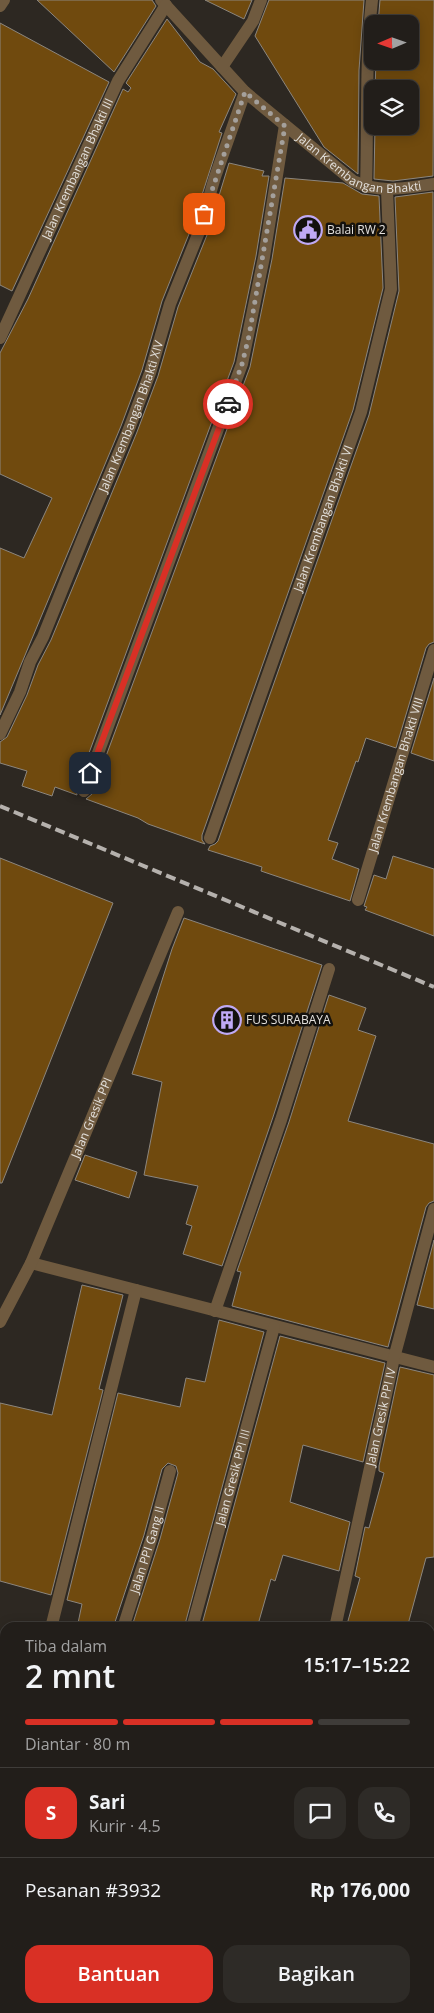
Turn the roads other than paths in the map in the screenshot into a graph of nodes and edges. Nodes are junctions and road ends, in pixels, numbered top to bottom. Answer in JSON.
{"nodes":[{"id":1,"x":4,"y":0,"type":"edge"},
{"id":2,"x":261,"y":0,"type":"edge"},
{"id":3,"x":372,"y":0,"type":"edge"},
{"id":4,"x":164,"y":3,"type":"edge"},
{"id":5,"x":0,"y":6,"type":"edge"},
{"id":6,"x":222,"y":67,"type":"junction"},
{"id":7,"x":245,"y":92,"type":"junction"},
{"id":8,"x":285,"y":126,"type":"junction"},
{"id":9,"x":434,"y":184,"type":"edge"},
{"id":10,"x":366,"y":187,"type":"junction"},
{"id":11,"x":387,"y":190,"type":"junction"},
{"id":12,"x":0,"y":338,"type":"edge"},
{"id":13,"x":434,"y":650,"type":"edge"},
{"id":14,"x":0,"y":734,"type":"edge"},
{"id":15,"x":84,"y":791,"type":"dead end"},
{"id":16,"x":210,"y":838,"type":"dead end"},
{"id":17,"x":358,"y":900,"type":"dead end"},
{"id":18,"x":178,"y":912,"type":"dead end"},
{"id":19,"x":329,"y":969,"type":"dead end"},
{"id":20,"x":434,"y":1209,"type":"edge"},
{"id":21,"x":31,"y":1263,"type":"junction"},
{"id":22,"x":136,"y":1290,"type":"junction"},
{"id":23,"x":215,"y":1311,"type":"junction"},
{"id":24,"x":0,"y":1322,"type":"edge"},
{"id":25,"x":274,"y":1327,"type":"junction"},
{"id":26,"x":394,"y":1358,"type":"junction"},
{"id":27,"x":434,"y":1367,"type":"edge"},
{"id":28,"x":170,"y":1471,"type":"dead end"},
{"id":29,"x":53,"y":1622,"type":"edge"},
{"id":30,"x":125,"y":1622,"type":"edge"},
{"id":31,"x":194,"y":1622,"type":"edge"},
{"id":32,"x":336,"y":1622,"type":"edge"}],
"edges":[{"from":1,"to":5,"type":"street"},
{"from":2,"to":6,"type":"street"},
{"from":3,"to":10,"type":"street"},
{"from":4,"to":6,"type":"street","name":"Jalan Krembangan Bhakti"},
{"from":4,"to":12,"type":"street","name":"Jalan Krembangan Bhakti III"},
{"from":6,"to":7,"type":"street","name":"Jalan Krembangan Bhakti"},
{"from":7,"to":8,"type":"street","name":"Jalan Krembangan Bhakti"},
{"from":7,"to":14,"type":"street","name":"Jalan Krembangan Bhakti XIV"},
{"from":8,"to":10,"type":"street","name":"Jalan Krembangan Bhakti"},
{"from":8,"to":15,"type":"street"},
{"from":9,"to":11,"type":"street","name":"Jalan Krembangan Bhakti"},
{"from":10,"to":11,"type":"street","name":"Jalan Krembangan Bhakti"},
{"from":11,"to":16,"type":"street","name":"Jalan Krembangan Bhakti VI"},
{"from":13,"to":17,"type":"street","name":"Jalan Krembangan Bhakti VIII"},
{"from":18,"to":21,"type":"street","name":"Jalan Gresik PPI"},
{"from":19,"to":23,"type":"street"},
{"from":20,"to":26,"type":"street","name":"Jalan Gresik PPI IV"},
{"from":21,"to":22,"type":"street"},
{"from":21,"to":24,"type":"street","name":"Jalan Gresik PPI"},
{"from":22,"to":23,"type":"street"},
{"from":22,"to":29,"type":"street"},
{"from":23,"to":25,"type":"street"},
{"from":25,"to":26,"type":"street"},
{"from":25,"to":31,"type":"street","name":"Jalan Gresik PPI III"},
{"from":26,"to":27,"type":"street"},
{"from":26,"to":32,"type":"street","name":"Jalan Gresik PPI IV"},
{"from":28,"to":30,"type":"street","name":"Jalan PPI Gang II"}]}
